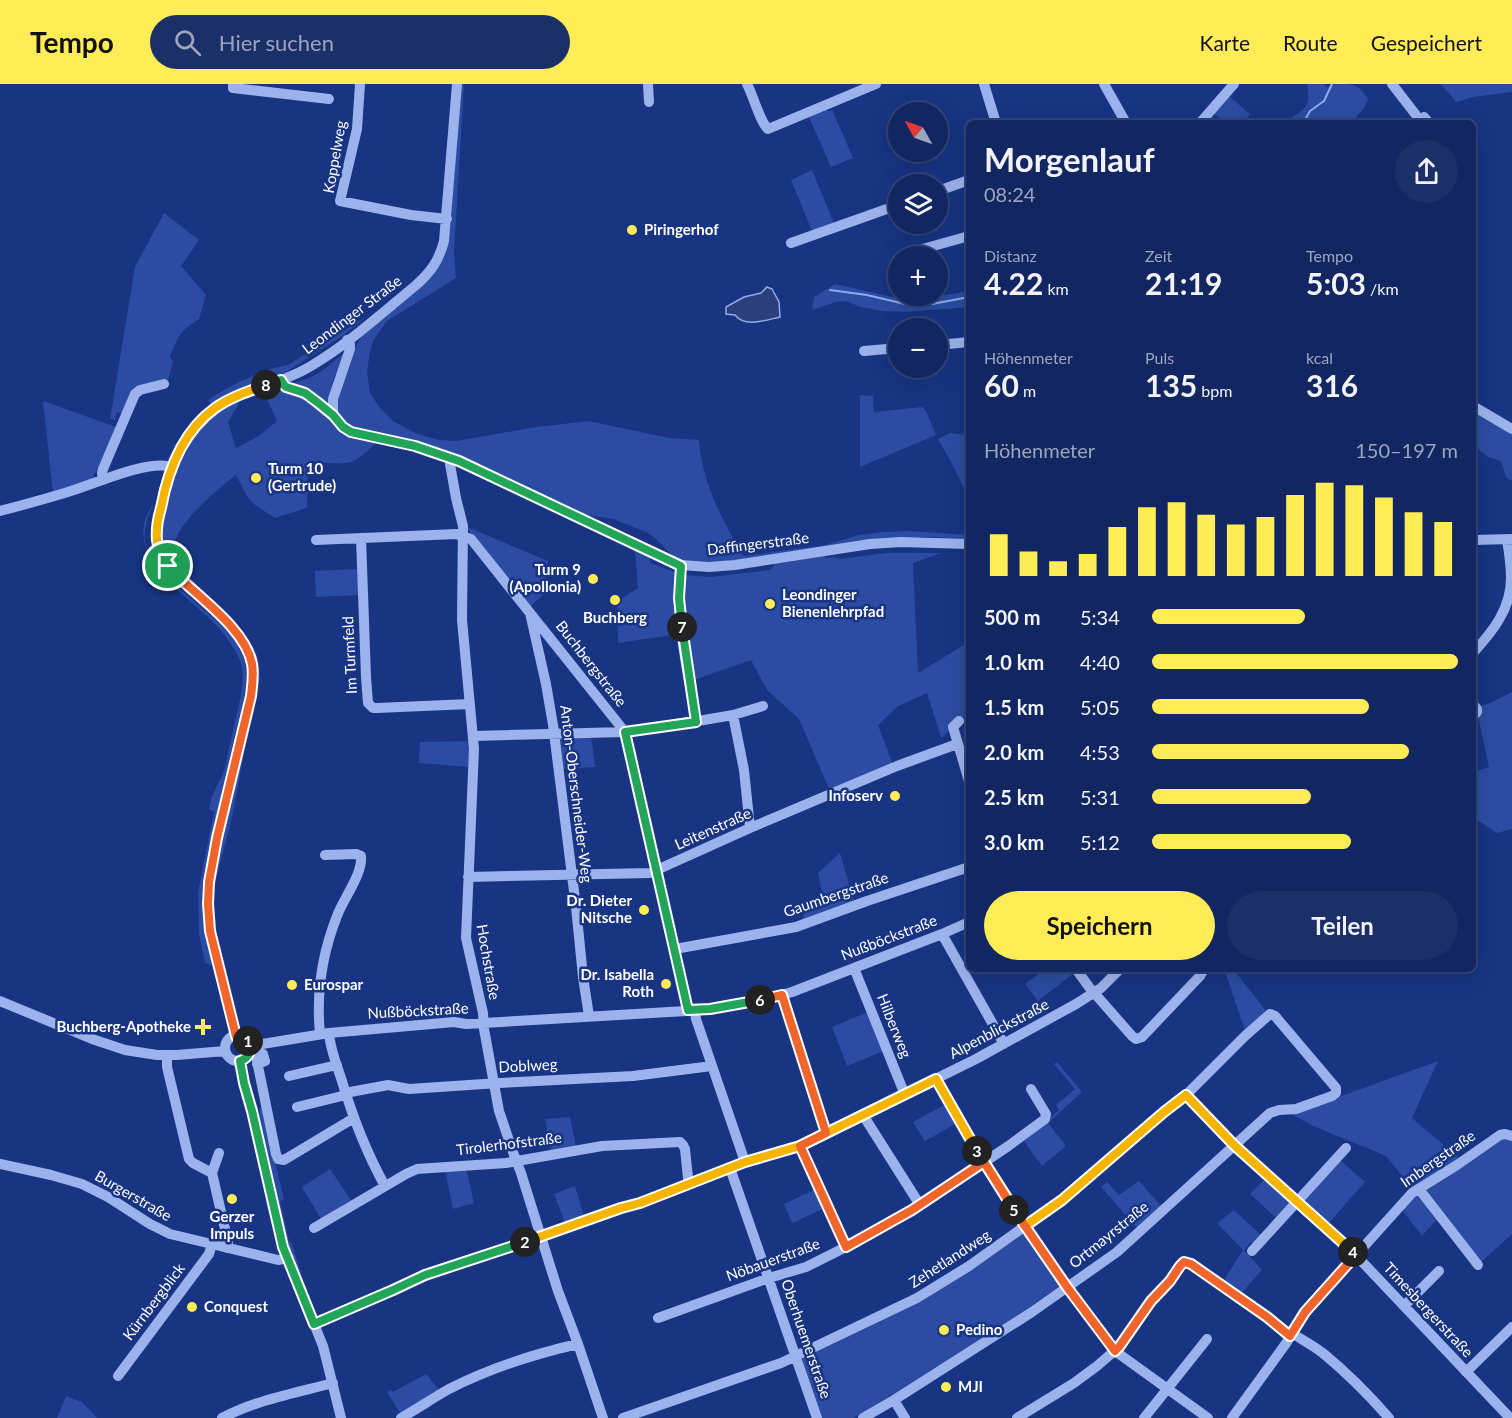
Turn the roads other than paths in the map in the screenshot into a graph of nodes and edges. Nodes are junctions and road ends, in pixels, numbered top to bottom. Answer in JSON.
{"nodes":[{"id":1,"x":233,"y":84,"type":"edge"},
{"id":2,"x":360,"y":84,"type":"edge"},
{"id":3,"x":457,"y":84,"type":"edge"},
{"id":4,"x":648,"y":84,"type":"edge"},
{"id":5,"x":747,"y":84,"type":"edge"},
{"id":6,"x":876,"y":84,"type":"edge"},
{"id":7,"x":984,"y":84,"type":"edge"},
{"id":8,"x":1104,"y":84,"type":"edge"},
{"id":9,"x":1234,"y":84,"type":"edge"},
{"id":10,"x":1392,"y":84,"type":"edge"},
{"id":11,"x":329,"y":99,"type":"dead end"},
{"id":12,"x":649,"y":102,"type":"dead end"},
{"id":13,"x":1423,"y":118,"type":"edge"},
{"id":14,"x":995,"y":120,"type":"edge"},
{"id":15,"x":1124,"y":120,"type":"edge"},
{"id":16,"x":1203,"y":120,"type":"edge"},
{"id":17,"x":966,"y":181,"type":"edge"},
{"id":18,"x":948,"y":187,"type":"edge"},
{"id":19,"x":888,"y":209,"type":"edge"},
{"id":20,"x":447,"y":219,"type":"junction"},
{"id":21,"x":966,"y":237,"type":"edge"},
{"id":22,"x":791,"y":243,"type":"dead end"},
{"id":23,"x":933,"y":246,"type":"edge"},
{"id":24,"x":347,"y":340,"type":"junction"},
{"id":25,"x":966,"y":342,"type":"edge"},
{"id":26,"x":948,"y":344,"type":"edge"},
{"id":27,"x":888,"y":349,"type":"edge"},
{"id":28,"x":864,"y":351,"type":"dead end"},
{"id":29,"x":281,"y":380,"type":"junction"},
{"id":30,"x":164,"y":384,"type":"dead end"},
{"id":31,"x":1476,"y":408,"type":"edge"},
{"id":32,"x":333,"y":415,"type":"junction"},
{"id":33,"x":1512,"y":429,"type":"edge"},
{"id":34,"x":451,"y":458,"type":"junction"},
{"id":35,"x":171,"y":467,"type":"junction"},
{"id":36,"x":103,"y":480,"type":"junction"},
{"id":37,"x":0,"y":511,"type":"edge"},
{"id":38,"x":464,"y":537,"type":"junction"},
{"id":39,"x":360,"y":538,"type":"junction"},
{"id":40,"x":1509,"y":539,"type":"edge"},
{"id":41,"x":316,"y":540,"type":"dead end"},
{"id":42,"x":1476,"y":540,"type":"edge"},
{"id":43,"x":966,"y":544,"type":"edge"},
{"id":44,"x":681,"y":566,"type":"junction"},
{"id":45,"x":530,"y":612,"type":"junction"},
{"id":46,"x":1508,"y":613,"type":"edge"},
{"id":47,"x":1476,"y":649,"type":"edge"},
{"id":48,"x":470,"y":704,"type":"junction"},
{"id":49,"x":763,"y":706,"type":"dead end"},
{"id":50,"x":733,"y":715,"type":"junction"},
{"id":51,"x":959,"y":721,"type":"dead end"},
{"id":52,"x":696,"y":722,"type":"junction"},
{"id":53,"x":625,"y":732,"type":"junction"},
{"id":54,"x":554,"y":734,"type":"junction"},
{"id":55,"x":474,"y":736,"type":"junction"},
{"id":56,"x":957,"y":744,"type":"junction"},
{"id":57,"x":966,"y":772,"type":"edge"},
{"id":58,"x":750,"y":828,"type":"junction"},
{"id":59,"x":325,"y":855,"type":"dead end"},
{"id":60,"x":966,"y":868,"type":"edge"},
{"id":61,"x":657,"y":870,"type":"junction"},
{"id":62,"x":571,"y":875,"type":"junction"},
{"id":63,"x":468,"y":877,"type":"junction"},
{"id":64,"x":966,"y":923,"type":"edge"},
{"id":65,"x":942,"y":934,"type":"junction"},
{"id":66,"x":675,"y":949,"type":"junction"},
{"id":67,"x":854,"y":968,"type":"junction"},
{"id":68,"x":1078,"y":972,"type":"edge"},
{"id":69,"x":1117,"y":972,"type":"edge"},
{"id":70,"x":1202,"y":972,"type":"edge"},
{"id":71,"x":1095,"y":993,"type":"junction"},
{"id":72,"x":782,"y":995,"type":"junction"},
{"id":73,"x":0,"y":1001,"type":"edge"},
{"id":74,"x":692,"y":1010,"type":"junction"},
{"id":75,"x":589,"y":1016,"type":"junction"},
{"id":76,"x":483,"y":1023,"type":"junction"},
{"id":77,"x":325,"y":1033,"type":"junction"},
{"id":78,"x":236,"y":1036,"type":"junction"},
{"id":79,"x":1004,"y":1044,"type":"junction"},
{"id":80,"x":250,"y":1046,"type":"junction"},
{"id":81,"x":225,"y":1051,"type":"junction"},
{"id":82,"x":167,"y":1055,"type":"junction"},
{"id":83,"x":240,"y":1061,"type":"junction"},
{"id":84,"x":257,"y":1064,"type":"dead end"},
{"id":85,"x":337,"y":1065,"type":"junction"},
{"id":86,"x":712,"y":1066,"type":"junction"},
{"id":87,"x":289,"y":1076,"type":"dead end"},
{"id":88,"x":936,"y":1079,"type":"junction"},
{"id":89,"x":493,"y":1083,"type":"junction"},
{"id":90,"x":1031,"y":1089,"type":"dead end"},
{"id":91,"x":1336,"y":1093,"type":"joint"},
{"id":92,"x":346,"y":1094,"type":"junction"},
{"id":93,"x":905,"y":1095,"type":"junction"},
{"id":94,"x":1186,"y":1095,"type":"junction"},
{"id":95,"x":297,"y":1107,"type":"dead end"},
{"id":96,"x":863,"y":1115,"type":"junction"},
{"id":97,"x":354,"y":1118,"type":"junction"},
{"id":98,"x":826,"y":1133,"type":"junction"},
{"id":99,"x":1512,"y":1136,"type":"edge"},
{"id":100,"x":1234,"y":1145,"type":"junction"},
{"id":101,"x":800,"y":1146,"type":"junction"},
{"id":102,"x":1346,"y":1149,"type":"dead end"},
{"id":103,"x":219,"y":1154,"type":"dead end"},
{"id":104,"x":516,"y":1161,"type":"junction"},
{"id":105,"x":745,"y":1162,"type":"junction"},
{"id":106,"x":984,"y":1162,"type":"junction"},
{"id":107,"x":0,"y":1164,"type":"edge"},
{"id":108,"x":730,"y":1168,"type":"junction"},
{"id":109,"x":212,"y":1173,"type":"junction"},
{"id":110,"x":690,"y":1184,"type":"junction"},
{"id":111,"x":385,"y":1186,"type":"junction"},
{"id":112,"x":1419,"y":1189,"type":"junction"},
{"id":113,"x":1297,"y":1202,"type":"junction"},
{"id":114,"x":920,"y":1205,"type":"junction"},
{"id":115,"x":1025,"y":1226,"type":"junction"},
{"id":116,"x":314,"y":1228,"type":"dead end"},
{"id":117,"x":541,"y":1237,"type":"junction"},
{"id":118,"x":212,"y":1244,"type":"junction"},
{"id":119,"x":846,"y":1247,"type":"junction"},
{"id":120,"x":227,"y":1248,"type":"junction"},
{"id":121,"x":1252,"y":1251,"type":"dead end"},
{"id":122,"x":1356,"y":1255,"type":"junction"},
{"id":123,"x":287,"y":1258,"type":"junction"},
{"id":124,"x":1478,"y":1265,"type":"dead end"},
{"id":125,"x":1439,"y":1271,"type":"dead end"},
{"id":126,"x":769,"y":1278,"type":"junction"},
{"id":127,"x":1067,"y":1287,"type":"junction"},
{"id":128,"x":1404,"y":1306,"type":"junction"},
{"id":129,"x":658,"y":1318,"type":"dead end"},
{"id":130,"x":314,"y":1324,"type":"junction"},
{"id":131,"x":1512,"y":1327,"type":"edge"},
{"id":132,"x":1291,"y":1335,"type":"junction"},
{"id":133,"x":1207,"y":1340,"type":"dead end"},
{"id":134,"x":578,"y":1344,"type":"junction"},
{"id":135,"x":1115,"y":1351,"type":"junction"},
{"id":136,"x":796,"y":1356,"type":"junction"},
{"id":137,"x":1466,"y":1372,"type":"junction"},
{"id":138,"x":118,"y":1376,"type":"dead end"},
{"id":139,"x":333,"y":1383,"type":"junction"},
{"id":140,"x":1168,"y":1389,"type":"junction"},
{"id":141,"x":894,"y":1400,"type":"junction"},
{"id":142,"x":1022,"y":1417,"type":"edge"},
{"id":143,"x":222,"y":1418,"type":"edge"},
{"id":144,"x":341,"y":1418,"type":"edge"},
{"id":145,"x":400,"y":1418,"type":"edge"},
{"id":146,"x":603,"y":1418,"type":"edge"},
{"id":147,"x":623,"y":1418,"type":"edge"},
{"id":148,"x":818,"y":1418,"type":"edge"},
{"id":149,"x":863,"y":1418,"type":"edge"},
{"id":150,"x":905,"y":1418,"type":"edge"},
{"id":151,"x":1144,"y":1418,"type":"edge"},
{"id":152,"x":1208,"y":1418,"type":"edge"},
{"id":153,"x":1232,"y":1418,"type":"edge"},
{"id":154,"x":1389,"y":1418,"type":"edge"},
{"id":155,"x":1510,"y":1418,"type":"edge"}],
"edges":[{"from":1,"to":11,"type":"street"},
{"from":2,"to":20,"type":"street","name":"Koppelweg"},
{"from":3,"to":20,"type":"street","name":"Leondinger Straße"},
{"from":4,"to":12,"type":"street"},
{"from":5,"to":6,"type":"street"},
{"from":7,"to":14,"type":"street"},
{"from":8,"to":15,"type":"street"},
{"from":9,"to":16,"type":"street"},
{"from":10,"to":13,"type":"street"},
{"from":17,"to":18,"type":"street"},
{"from":19,"to":22,"type":"street"},
{"from":20,"to":24,"type":"street","name":"Leondinger Straße"},
{"from":21,"to":23,"type":"street"},
{"from":24,"to":29,"type":"street","name":"Leondinger Straße"},
{"from":24,"to":32,"type":"street"},
{"from":25,"to":26,"type":"street"},
{"from":27,"to":28,"type":"street"},
{"from":29,"to":32,"type":"street","name":"Daffingerstraße"},
{"from":29,"to":35,"type":"street","name":"Leondinger Straße"},
{"from":30,"to":36,"type":"street"},
{"from":31,"to":33,"type":"street"},
{"from":32,"to":34,"type":"street","name":"Daffingerstraße"},
{"from":34,"to":38,"type":"street","name":"Hochstraße"},
{"from":34,"to":44,"type":"street","name":"Daffingerstraße"},
{"from":35,"to":36,"type":"street"},
{"from":35,"to":78,"type":"street","name":"Leondinger Straße"},
{"from":36,"to":37,"type":"street"},
{"from":38,"to":39,"type":"street"},
{"from":38,"to":45,"type":"street","name":"Buchbergstraße"},
{"from":38,"to":48,"type":"street","name":"Hochstraße"},
{"from":39,"to":41,"type":"street"},
{"from":39,"to":48,"type":"street","name":"Im Turmfeld"},
{"from":40,"to":42,"type":"street"},
{"from":40,"to":46,"type":"street"},
{"from":43,"to":44,"type":"street","name":"Daffingerstraße"},
{"from":44,"to":52,"type":"street"},
{"from":45,"to":53,"type":"street","name":"Buchbergstraße"},
{"from":45,"to":54,"type":"street","name":"Anton-Oberschneider-Weg"},
{"from":46,"to":47,"type":"street"},
{"from":48,"to":55,"type":"street","name":"Hochstraße"},
{"from":49,"to":50,"type":"street"},
{"from":50,"to":52,"type":"street"},
{"from":50,"to":58,"type":"street"},
{"from":51,"to":56,"type":"street"},
{"from":52,"to":53,"type":"street"},
{"from":53,"to":54,"type":"street"},
{"from":53,"to":61,"type":"street","name":"Buchbergstraße"},
{"from":54,"to":55,"type":"street"},
{"from":54,"to":62,"type":"street","name":"Anton-Oberschneider-Weg"},
{"from":55,"to":63,"type":"street","name":"Hochstraße"},
{"from":56,"to":57,"type":"street"},
{"from":56,"to":58,"type":"street","name":"Leitenstraße"},
{"from":58,"to":61,"type":"street","name":"Leitenstraße"},
{"from":59,"to":77,"type":"street"},
{"from":60,"to":66,"type":"street","name":"Gaumbergstraße"},
{"from":61,"to":62,"type":"street","name":"Leitenstraße"},
{"from":61,"to":66,"type":"street","name":"Buchbergstraße"},
{"from":62,"to":63,"type":"street","name":"Leitenstraße"},
{"from":62,"to":75,"type":"street","name":"Anton-Oberschneider-Weg"},
{"from":63,"to":76,"type":"street","name":"Hochstraße"},
{"from":64,"to":65,"type":"street","name":"Nußböckstraße"},
{"from":65,"to":67,"type":"street","name":"Nußböckstraße"},
{"from":65,"to":79,"type":"street"},
{"from":66,"to":74,"type":"street","name":"Buchbergstraße"},
{"from":67,"to":72,"type":"street","name":"Nußböckstraße"},
{"from":67,"to":93,"type":"street","name":"Hilberweg"},
{"from":68,"to":71,"type":"street"},
{"from":69,"to":71,"type":"street","name":"Alpenblickstraße"},
{"from":70,"to":71,"type":"street"},
{"from":71,"to":79,"type":"street","name":"Alpenblickstraße"},
{"from":72,"to":74,"type":"street","name":"Nußböckstraße"},
{"from":72,"to":98,"type":"street"},
{"from":73,"to":82,"type":"street"},
{"from":74,"to":75,"type":"street","name":"Nußböckstraße"},
{"from":74,"to":86,"type":"street"},
{"from":75,"to":76,"type":"street","name":"Nußböckstraße"},
{"from":76,"to":77,"type":"street","name":"Nußböckstraße"},
{"from":76,"to":89,"type":"street","name":"Hochstraße"},
{"from":77,"to":80,"type":"street","name":"Nußböckstraße"},
{"from":77,"to":85,"type":"street"},
{"from":78,"to":80,"type":"street"},
{"from":78,"to":81,"type":"street"},
{"from":79,"to":88,"type":"street","name":"Alpenblickstraße"},
{"from":80,"to":83,"type":"street"},
{"from":81,"to":82,"type":"street"},
{"from":81,"to":83,"type":"street"},
{"from":82,"to":109,"type":"street"},
{"from":83,"to":123,"type":"street"},
{"from":84,"to":97,"type":"street"},
{"from":85,"to":87,"type":"street"},
{"from":85,"to":92,"type":"street"},
{"from":86,"to":89,"type":"street","name":"Doblweg"},
{"from":86,"to":105,"type":"street"},
{"from":88,"to":93,"type":"street","name":"Alpenblickstraße"},
{"from":88,"to":106,"type":"street"},
{"from":89,"to":92,"type":"street","name":"Doblweg"},
{"from":89,"to":104,"type":"street","name":"Hochstraße"},
{"from":90,"to":106,"type":"street","name":"Nöbauerstraße"},
{"from":91,"to":94,"type":"street","name":"Zehetlandweg"},
{"from":91,"to":100,"type":"street","name":"Ortmayrstraße"},
{"from":92,"to":95,"type":"street","name":"Doblweg"},
{"from":92,"to":97,"type":"street"},
{"from":93,"to":96,"type":"street","name":"Alpenblickstraße"},
{"from":94,"to":100,"type":"street","name":"Timesbergerstraße"},
{"from":94,"to":115,"type":"street","name":"Zehetlandweg"},
{"from":96,"to":98,"type":"street","name":"Alpenblickstraße"},
{"from":96,"to":114,"type":"street"},
{"from":97,"to":111,"type":"street"},
{"from":98,"to":101,"type":"street","name":"Alpenblickstraße"},
{"from":99,"to":112,"type":"street","name":"Imbergstraße"},
{"from":100,"to":113,"type":"street","name":"Timesbergerstraße"},
{"from":100,"to":127,"type":"street","name":"Ortmayrstraße"},
{"from":101,"to":105,"type":"street","name":"Alpenblickstraße"},
{"from":101,"to":119,"type":"street"},
{"from":102,"to":113,"type":"street"},
{"from":103,"to":109,"type":"street"},
{"from":104,"to":110,"type":"street","name":"Tirolerhofstraße"},
{"from":104,"to":111,"type":"street","name":"Tirolerhofstraße"},
{"from":104,"to":117,"type":"street","name":"Hochstraße"},
{"from":105,"to":108,"type":"street","name":"Alpenblickstraße"},
{"from":106,"to":114,"type":"street","name":"Nöbauerstraße"},
{"from":106,"to":115,"type":"street"},
{"from":107,"to":118,"type":"street","name":"Burgerstraße"},
{"from":108,"to":110,"type":"street","name":"Alpenblickstraße"},
{"from":108,"to":126,"type":"street","name":"Oberhuemerstraße"},
{"from":109,"to":120,"type":"street"},
{"from":110,"to":117,"type":"street","name":"Alpenblickstraße"},
{"from":111,"to":116,"type":"street","name":"Tirolerhofstraße"},
{"from":112,"to":122,"type":"street","name":"Imbergstraße"},
{"from":112,"to":124,"type":"street"},
{"from":113,"to":121,"type":"street"},
{"from":113,"to":122,"type":"street","name":"Timesbergerstraße"},
{"from":114,"to":119,"type":"street","name":"Nöbauerstraße"},
{"from":115,"to":127,"type":"street"},
{"from":115,"to":136,"type":"street","name":"Zehetlandweg"},
{"from":117,"to":130,"type":"street","name":"Alpenblickstraße"},
{"from":117,"to":134,"type":"street","name":"Hochstraße"},
{"from":118,"to":120,"type":"street","name":"Burgerstraße"},
{"from":118,"to":138,"type":"street","name":"Kürnbergblick"},
{"from":119,"to":126,"type":"street","name":"Nöbauerstraße"},
{"from":120,"to":123,"type":"street","name":"Burgerstraße"},
{"from":122,"to":128,"type":"street","name":"Timesbergerstraße"},
{"from":122,"to":132,"type":"street","name":"Imbergstraße"},
{"from":123,"to":130,"type":"street"},
{"from":125,"to":128,"type":"street"},
{"from":126,"to":129,"type":"street","name":"Nöbauerstraße"},
{"from":126,"to":136,"type":"street","name":"Oberhuemerstraße"},
{"from":127,"to":135,"type":"street"},
{"from":127,"to":141,"type":"street","name":"Ortmayrstraße"},
{"from":128,"to":137,"type":"street","name":"Timesbergerstraße"},
{"from":130,"to":139,"type":"street"},
{"from":131,"to":137,"type":"street"},
{"from":132,"to":135,"type":"street"},
{"from":132,"to":153,"type":"street","name":"Imbergstraße"},
{"from":132,"to":154,"type":"street"},
{"from":133,"to":140,"type":"street"},
{"from":134,"to":145,"type":"street"},
{"from":134,"to":146,"type":"street","name":"Hochstraße"},
{"from":135,"to":140,"type":"street"},
{"from":135,"to":142,"type":"street"},
{"from":136,"to":147,"type":"street","name":"Zehetlandweg"},
{"from":136,"to":148,"type":"street","name":"Oberhuemerstraße"},
{"from":137,"to":155,"type":"street","name":"Timesbergerstraße"},
{"from":139,"to":143,"type":"street"},
{"from":139,"to":144,"type":"street"},
{"from":140,"to":151,"type":"street"},
{"from":140,"to":152,"type":"street"},
{"from":141,"to":149,"type":"street","name":"Ortmayrstraße"},
{"from":141,"to":150,"type":"street"}]}
